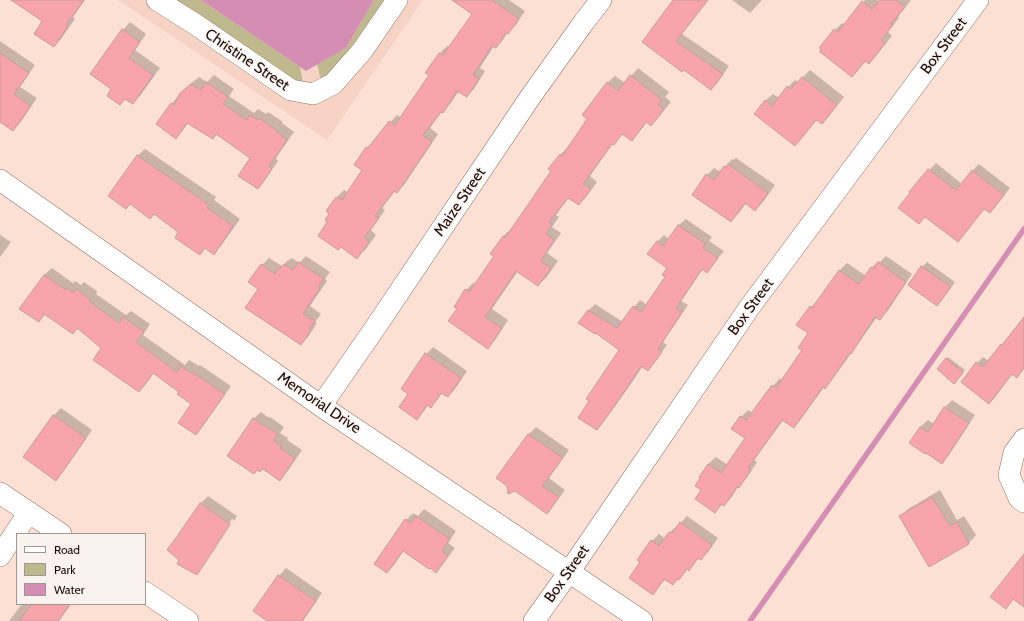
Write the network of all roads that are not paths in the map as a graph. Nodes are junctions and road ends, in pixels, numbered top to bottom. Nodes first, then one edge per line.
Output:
1 (157, 0) edge
2 (397, 0) edge
3 (601, 0) edge
4 (978, 0) edge
5 (0, 180) edge
6 (321, 406) junction
7 (1024, 439) edge
8 (0, 493) edge
9 (1024, 502) edge
10 (28, 512) junction
11 (60, 533) edge
12 (0, 556) edge
13 (569, 572) junction
14 (146, 593) edge
15 (188, 621) edge
16 (534, 621) edge
17 (642, 621) edge

1 - 2 street, Christine Street
3 - 6 street, Maize Street
4 - 13 street, Box Street
5 - 6 street, Memorial Drive
6 - 13 street, Memorial Drive
7 - 9 street
8 - 10 street
10 - 11 street
10 - 12 street
13 - 16 street, Box Street
13 - 17 street, Memorial Drive
14 - 15 street

